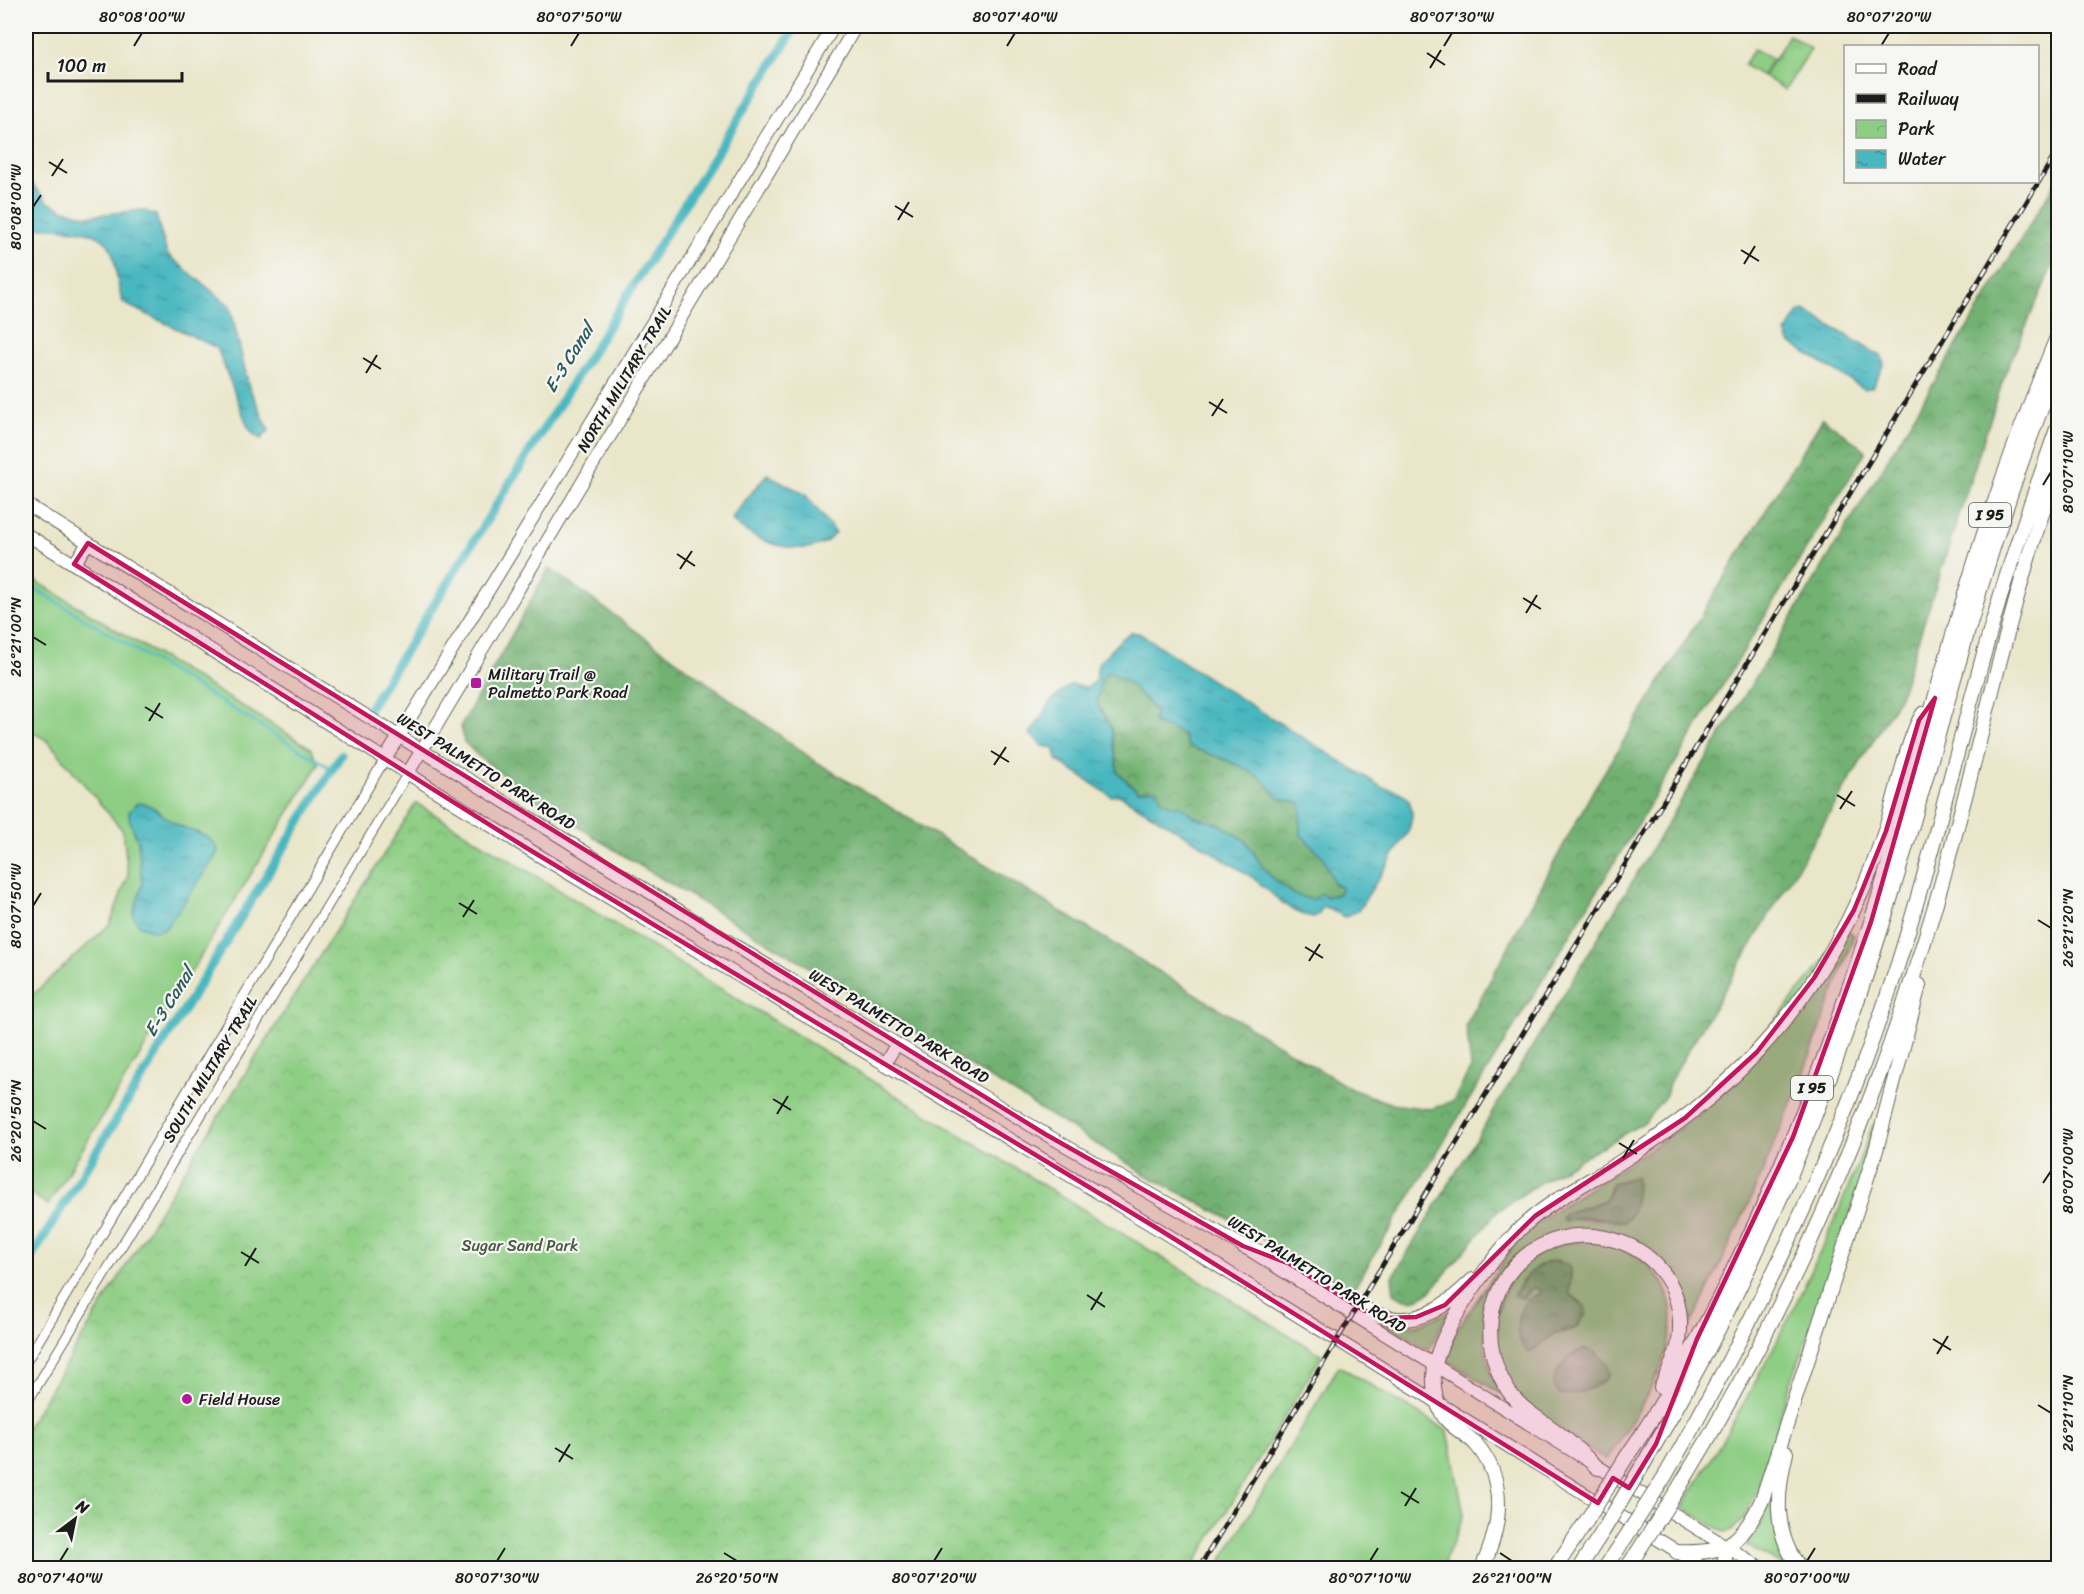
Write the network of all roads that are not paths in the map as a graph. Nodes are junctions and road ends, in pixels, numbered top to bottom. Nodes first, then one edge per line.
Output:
1 (834, 26) edge
2 (856, 26) edge
3 (799, 83) junction
4 (802, 113) junction
5 (2058, 335) edge
6 (2058, 366) edge
7 (2058, 426) edge
8 (2058, 467) edge
9 (26, 504) edge
10 (26, 534) edge
11 (88, 543) junction
12 (74, 564) junction
13 (1935, 698) junction
14 (399, 736) junction
15 (422, 750) junction
16 (385, 759) junction
17 (408, 773) junction
18 (1933, 915) junction
19 (897, 1044) junction
20 (884, 1064) junction
21 (1243, 1246) junction
22 (1498, 1255) junction
23 (1697, 1339) junction
24 (1810, 1348) junction
25 (26, 1362) edge
26 (1434, 1366) junction
27 (1438, 1402) junction
28 (26, 1404) edge
29 (1656, 1444) junction
30 (1629, 1453) junction
31 (1598, 1468) junction
32 (1672, 1480) junction
33 (1726, 1548) junction
34 (1677, 1552) junction
35 (1482, 1569) edge
36 (1555, 1569) edge
37 (1579, 1569) edge
38 (1605, 1569) edge
39 (1627, 1569) edge
40 (1704, 1569) edge
41 (1724, 1569) edge
42 (1761, 1569) edge
43 (1800, 1569) edge

1 - 3 main road, NORTH MILITARY TRAIL
2 - 4 main road, NORTH MILITARY TRAIL
3 - 4 main road
3 - 14 main road, NORTH MILITARY TRAIL
4 - 15 main road, NORTH MILITARY TRAIL
5 - 13 highway, I 95
6 - 29 highway
7 - 32 highway
8 - 18 highway
9 - 11 main road, WEST PALMETTO PARK ROAD
10 - 12 main road
11 - 12 main road
11 - 14 main road, WEST PALMETTO PARK ROAD
12 - 16 main road
13 - 22 highway
13 - 23 highway, I 95
14 - 15 main road, WEST PALMETTO PARK ROAD
14 - 16 main road, SOUTH MILITARY TRAIL
15 - 17 main road, SOUTH MILITARY TRAIL
15 - 19 main road, WEST PALMETTO PARK ROAD
16 - 17 main road
16 - 25 street, SOUTH MILITARY TRAIL
17 - 20 main road
17 - 28 street, SOUTH MILITARY TRAIL
18 - 24 highway
18 - 32 highway
19 - 20 main road
19 - 21 main road, WEST PALMETTO PARK ROAD
20 - 27 main road
21 - 22 highway
21 - 26 main road, WEST PALMETTO PARK ROAD
22 - 26 highway
23 - 29 highway
23 - 30 highway, I 95
24 - 33 highway
24 - 43 highway
26 - 27 highway
26 - 31 main road, WEST PALMETTO PARK ROAD
27 - 34 main road
27 - 35 highway
29 - 37 highway, bridge
30 - 31 highway
30 - 36 highway, I 95, bridge
31 - 33 main road, WEST PALMETTO PARK ROAD
32 - 38 highway, bridge
32 - 39 highway, bridge
33 - 34 highway
33 - 41 highway
33 - 42 main road, WEST PALMETTO PARK ROAD
34 - 40 main road

